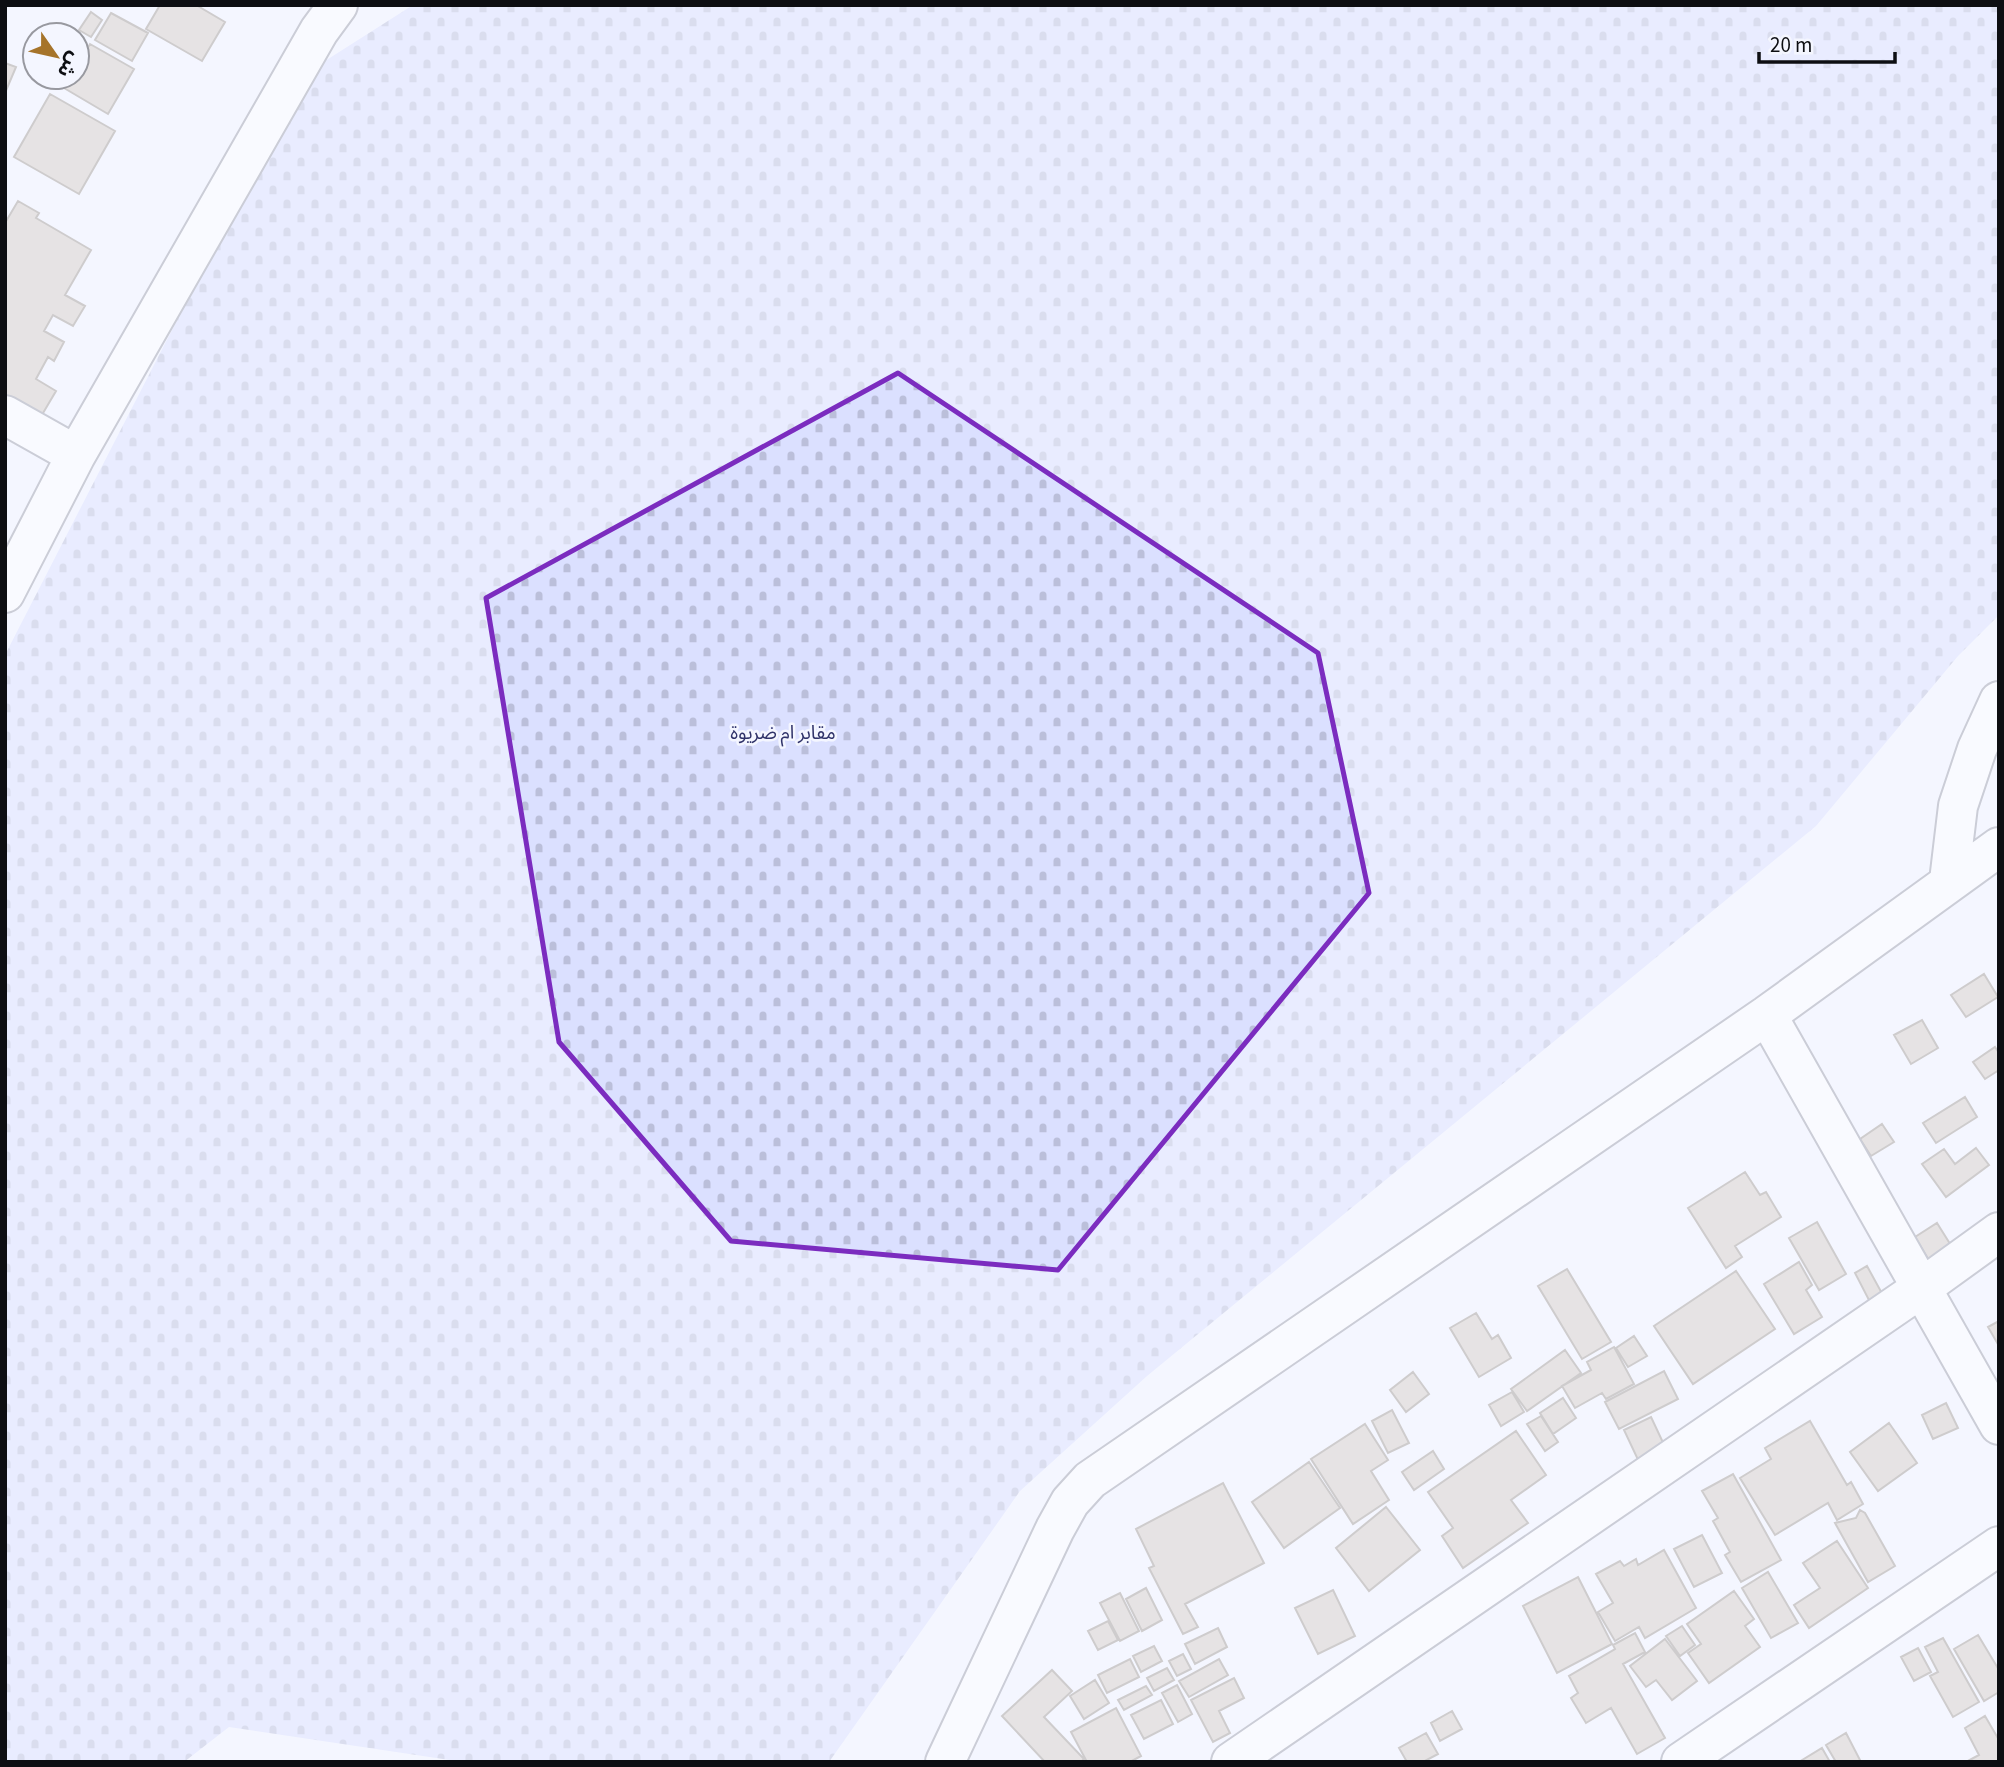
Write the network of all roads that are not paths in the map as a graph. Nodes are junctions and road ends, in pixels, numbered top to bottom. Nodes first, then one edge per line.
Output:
1 (338, 5) edge
2 (5, 415) edge
3 (76, 455) junction
4 (5, 593) edge
5 (1999, 701) edge
6 (1999, 847) edge
7 (1949, 881) junction
8 (1767, 1015) junction
9 (1999, 1232) edge
10 (1920, 1289) junction
11 (1999, 1425) edge
12 (1999, 1546) edge
13 (945, 1762) edge
14 (1231, 1762) edge
15 (1681, 1762) edge

1 - 3 street
2 - 3 street
3 - 4 street
5 - 7 street
6 - 7 street
7 - 8 street
8 - 10 street
8 - 13 street
9 - 10 street
10 - 11 street
10 - 14 street
12 - 15 street

